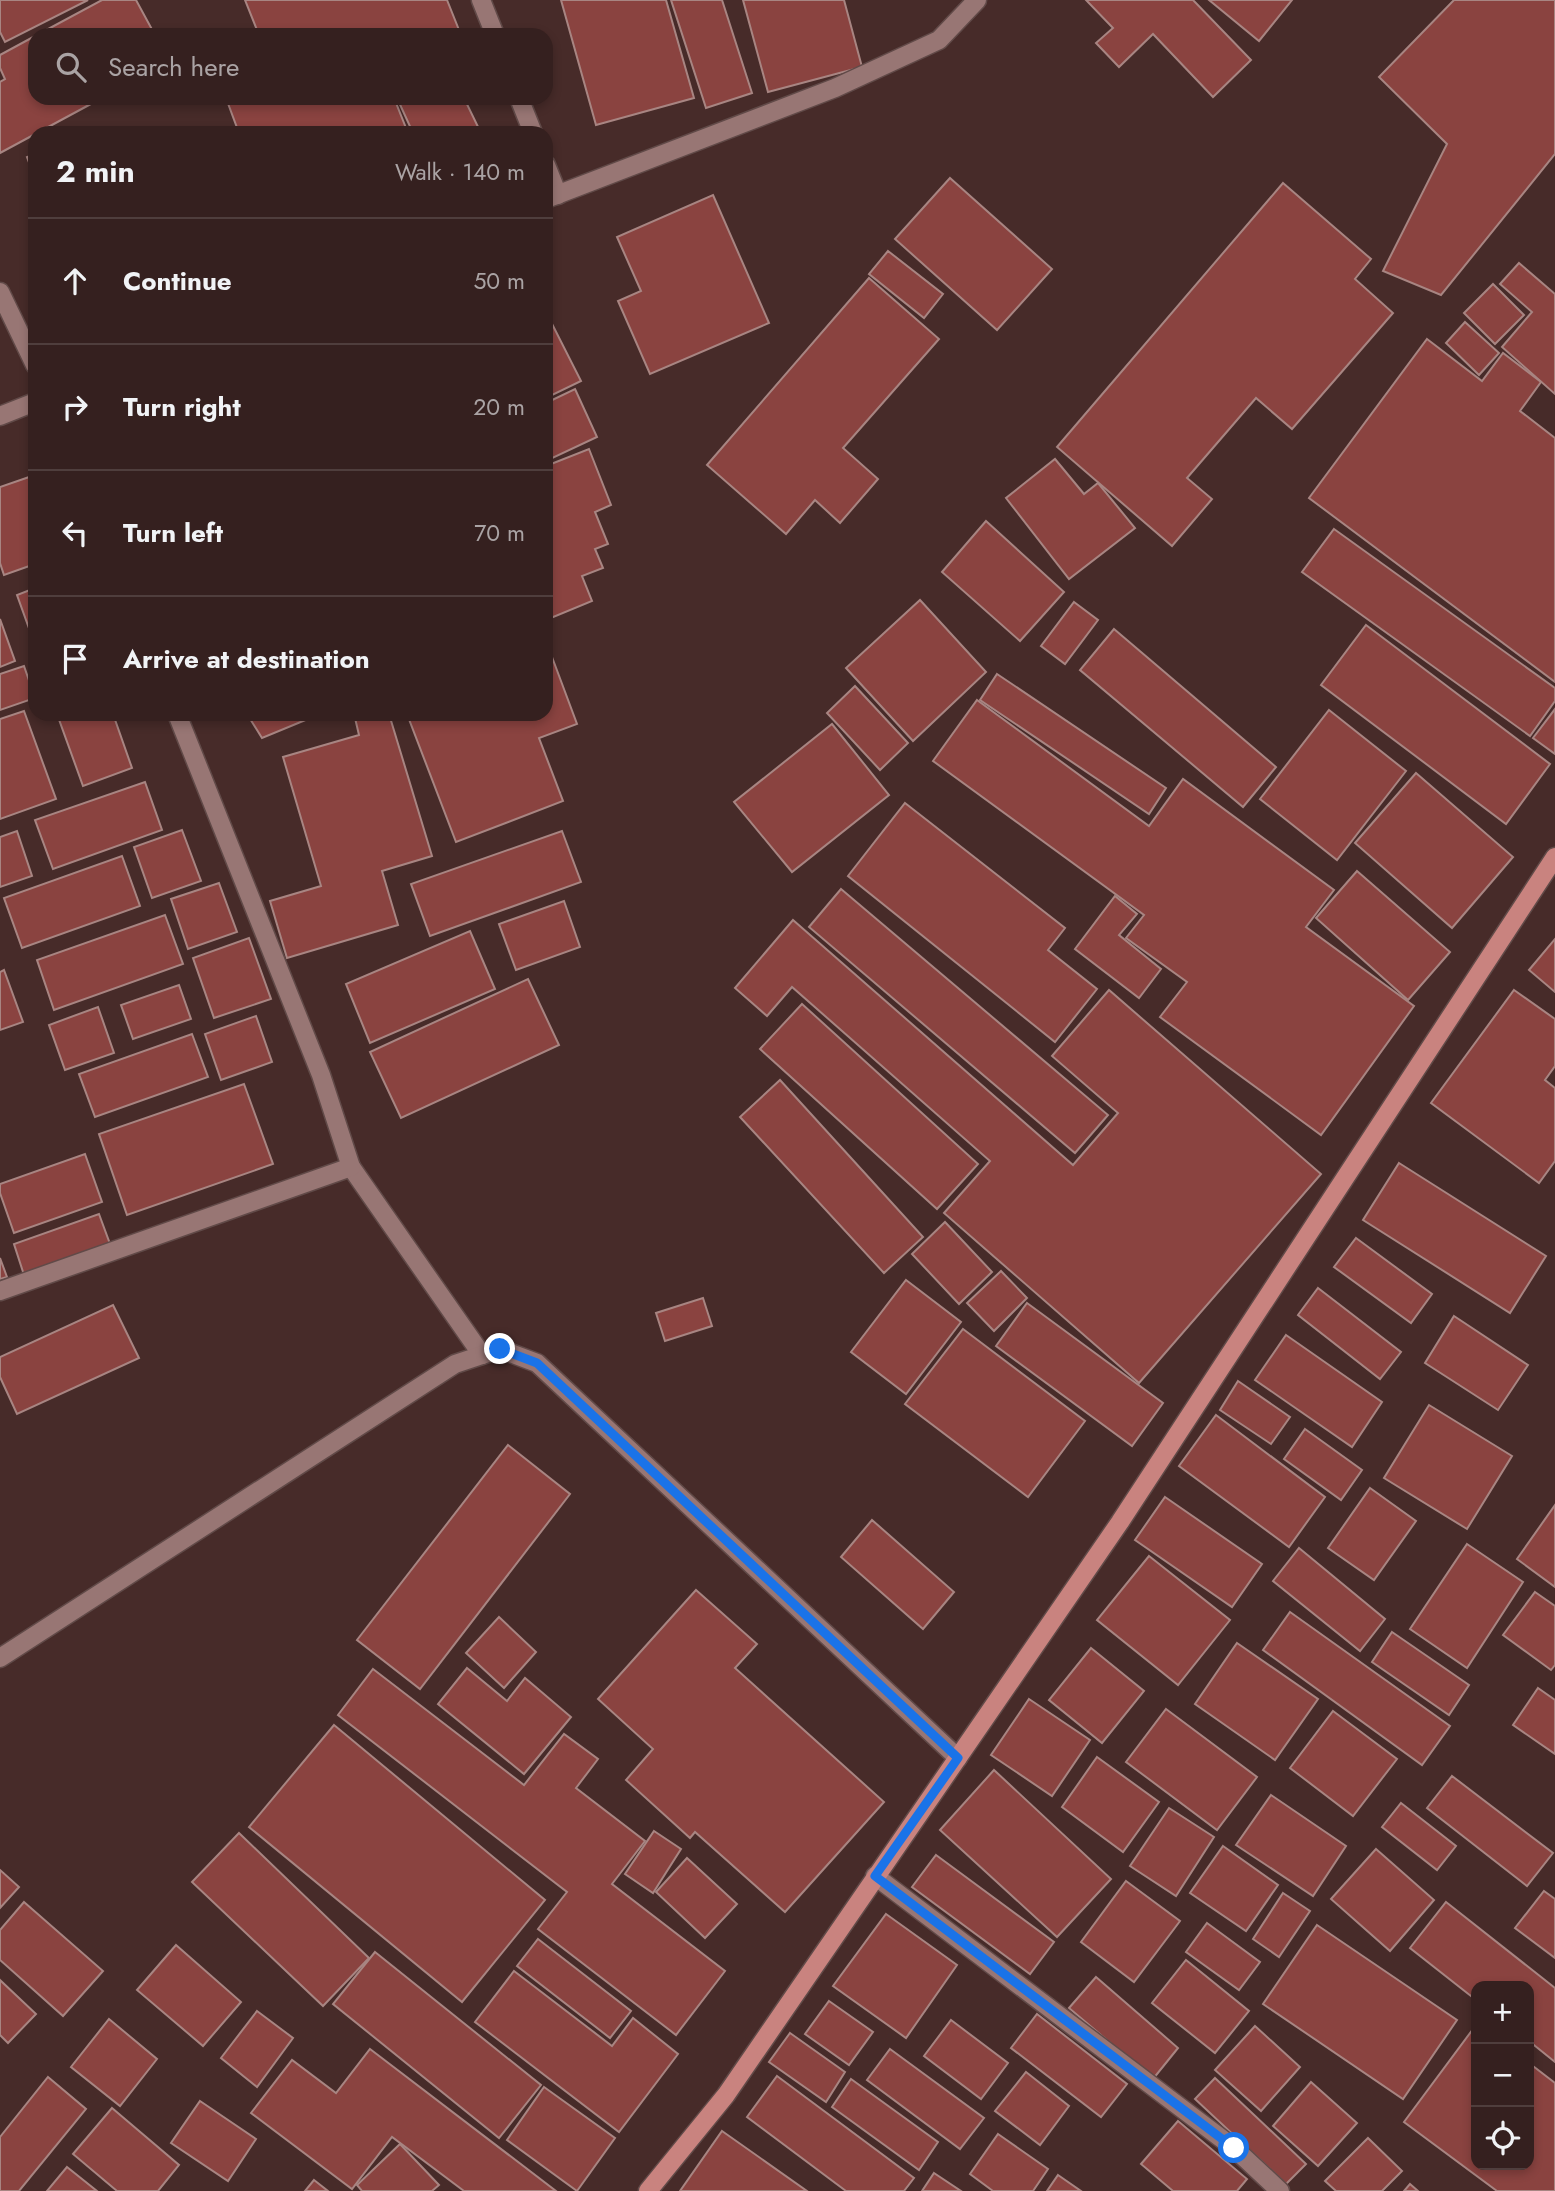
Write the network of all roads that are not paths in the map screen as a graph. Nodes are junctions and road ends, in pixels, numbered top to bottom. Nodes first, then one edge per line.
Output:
1 (481, 0) edge
2 (977, 0) edge
3 (492, 28) edge
4 (522, 105) edge
5 (530, 126) edge
6 (553, 197) edge
7 (0, 292) edge
8 (28, 350) edge
9 (28, 405) edge
10 (0, 416) edge
11 (180, 721) edge
12 (1555, 857) edge
13 (351, 1167) junction
14 (0, 1291) edge
15 (482, 1355) junction
16 (0, 1658) edge
17 (958, 1758) junction
18 (875, 1876) junction
19 (648, 2191) edge
20 (1280, 2191) edge

1 - 3 street
2 - 6 street
4 - 5 street
7 - 8 street
9 - 10 street
11 - 13 street
12 - 17 main road
13 - 14 street
13 - 15 street
15 - 16 street
15 - 17 street
17 - 18 main road
18 - 19 main road
18 - 20 street

